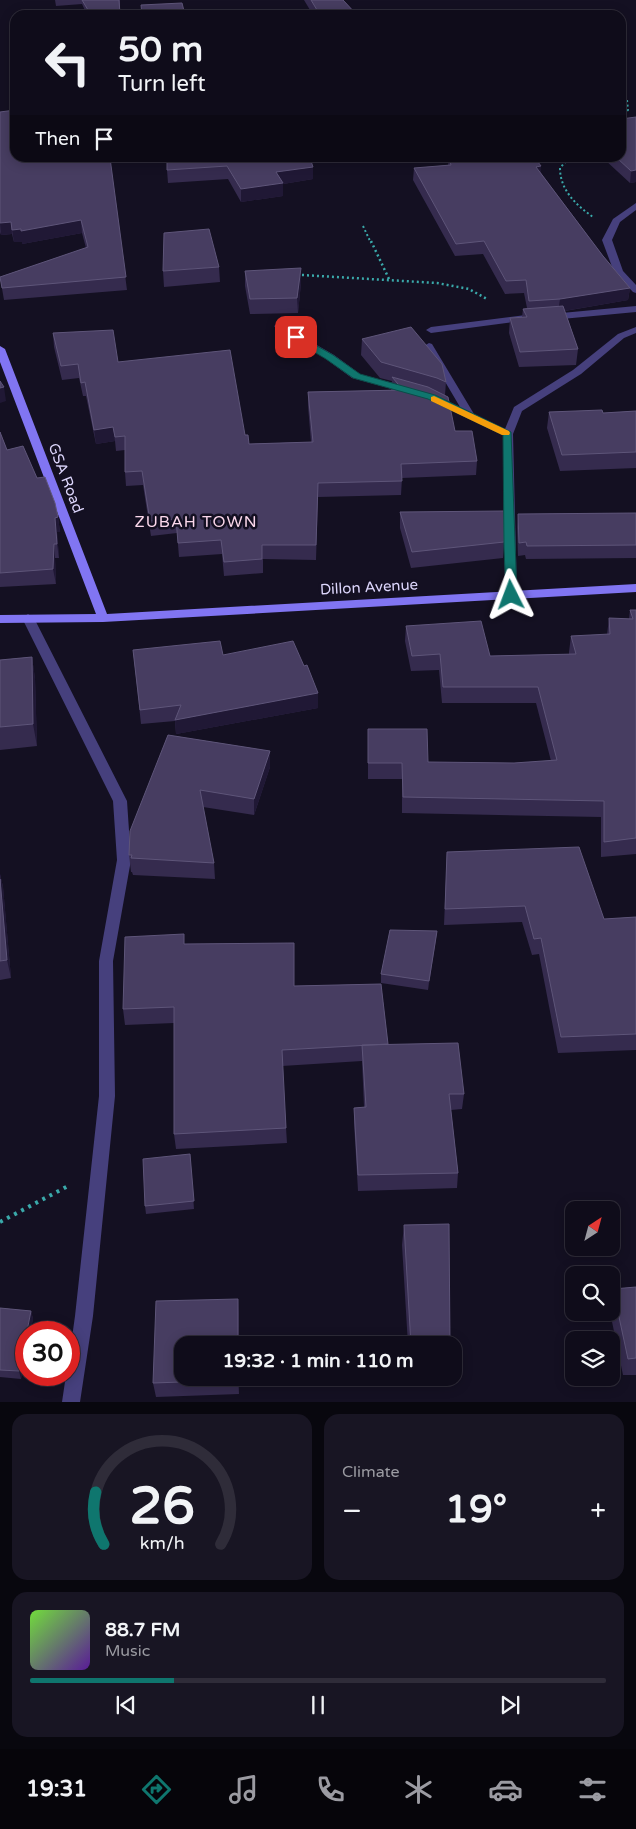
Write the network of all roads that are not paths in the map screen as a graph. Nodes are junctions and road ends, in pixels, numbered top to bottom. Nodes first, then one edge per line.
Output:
1 (636, 206) edge
2 (636, 290) edge
3 (636, 310) edge
4 (279, 326) dead end
5 (431, 330) dead end
6 (636, 330) edge
7 (429, 346) edge
8 (0, 349) edge
9 (472, 418) junction
10 (508, 434) junction
11 (636, 588) edge
12 (511, 595) junction
13 (28, 618) junction
14 (103, 618) junction
15 (0, 619) edge
16 (71, 1402) edge

1 - 2 street
3 - 5 street
4 - 9 street
6 - 10 street
7 - 9 street
8 - 14 street, GSA Road
9 - 10 street
10 - 12 street
11 - 12 street, Dillon Avenue
12 - 14 street, Dillon Avenue
13 - 14 street, Dillon Avenue
13 - 15 street, Dillon Avenue
13 - 16 street

